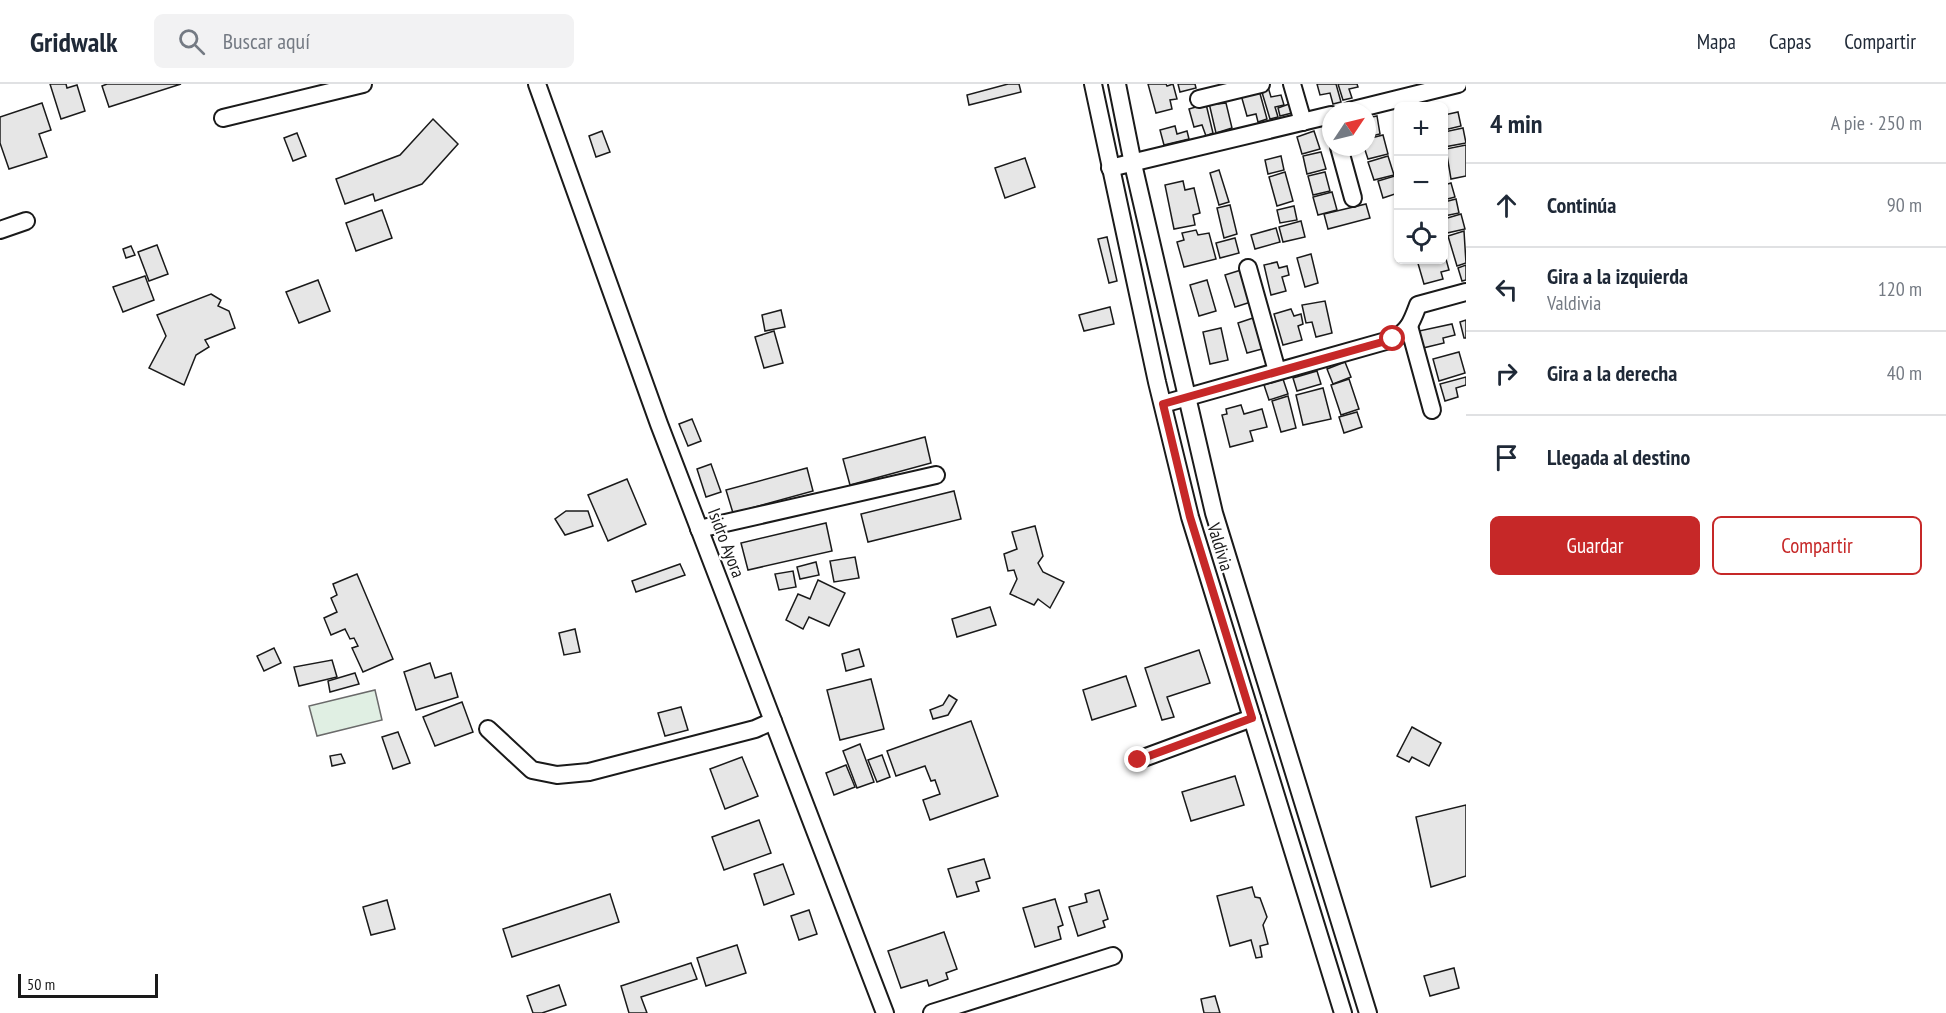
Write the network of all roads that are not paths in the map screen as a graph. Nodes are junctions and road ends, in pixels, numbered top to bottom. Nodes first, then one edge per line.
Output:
1 (363, 84) edge
2 (537, 84) edge
3 (1093, 84) edge
4 (1117, 84) edge
5 (1261, 84) edge
6 (1292, 84) edge
7 (1458, 84) edge
8 (1199, 99) dead end
9 (1376, 104) edge
10 (1322, 117) edge
11 (223, 118) dead end
12 (1302, 122) junction
13 (1341, 156) edge
14 (1133, 164) junction
15 (1110, 168) junction
16 (1353, 198) dead end
17 (26, 221) dead end
18 (0, 230) edge
19 (1248, 268) dead end
20 (1466, 292) edge
21 (1410, 326) junction
22 (1276, 372) junction
23 (1186, 398) junction
24 (1163, 404) junction
25 (1432, 410) dead end
26 (936, 475) dead end
27 (699, 529) junction
28 (1252, 718) junction
29 (773, 721) junction
30 (488, 729) dead end
31 (1138, 760) dead end
32 (1307, 816) junction
33 (1285, 824) junction
34 (1113, 956) dead end
35 (885, 1013) edge
36 (932, 1013) edge
37 (1344, 1013) edge
38 (1368, 1013) edge

1 - 11 street
2 - 27 street, Isidro Ayora
3 - 15 street, Valdivia
4 - 14 street, Valdivia
5 - 8 street
6 - 12 street
7 - 9 street
10 - 12 street
12 - 14 street
13 - 16 street
14 - 15 street
14 - 23 street, Valdivia
15 - 24 street, Valdivia
17 - 18 street
19 - 22 street
20 - 21 street
21 - 22 street
21 - 25 street
22 - 23 street
23 - 24 street
23 - 32 street, Valdivia
24 - 28 street, Valdivia
26 - 27 street
27 - 29 street, Isidro Ayora
28 - 31 street
28 - 33 street, Valdivia
29 - 30 street
29 - 35 street, Isidro Ayora
32 - 33 street
32 - 38 street, Valdivia
33 - 37 street, Valdivia
34 - 36 street

